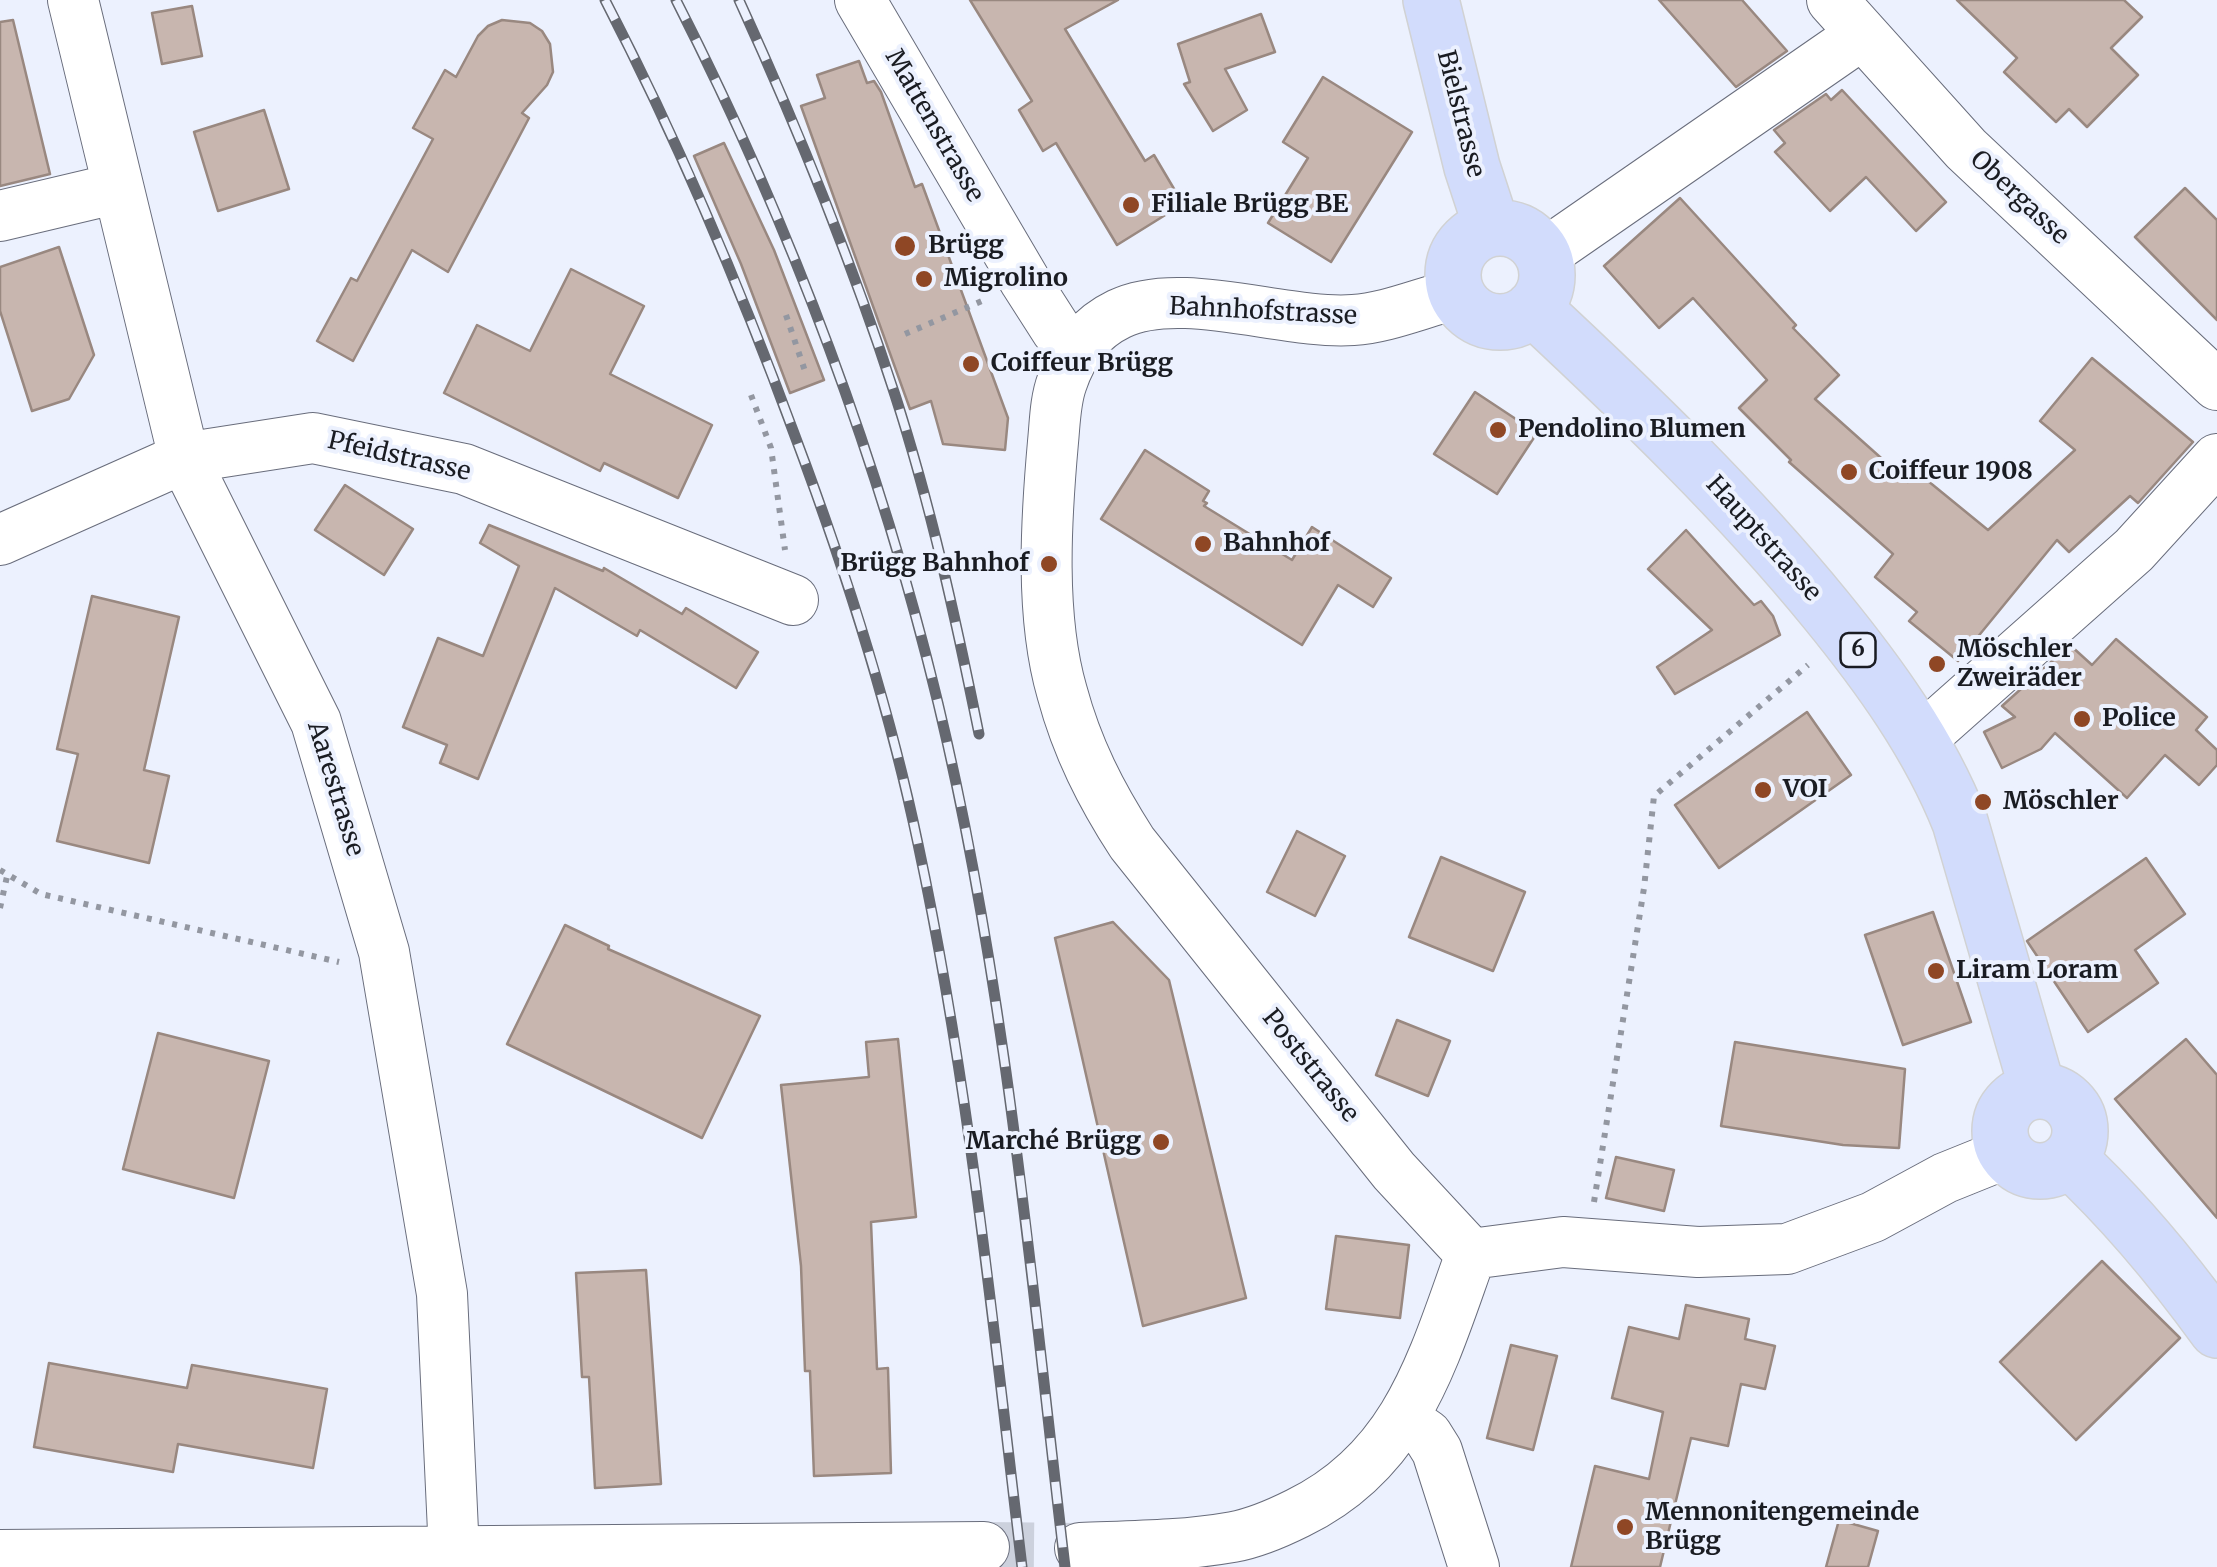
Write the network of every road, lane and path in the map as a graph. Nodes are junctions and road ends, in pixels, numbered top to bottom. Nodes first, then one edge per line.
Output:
1 (73, 0) edge
2 (860, 0) edge
3 (1432, 0) edge
4 (1847, 18) edge
5 (118, 188) junction
6 (0, 216) edge
7 (1492, 228) junction
8 (1543, 255) junction
9 (1456, 294) junction
10 (991, 297) dead end
11 (1533, 308) junction
12 (786, 315) dead end
13 (906, 334) dead end
14 (1079, 346) junction
15 (806, 374) dead end
16 (2217, 384) edge
17 (750, 395) dead end
18 (184, 458) junction
19 (2217, 459) edge
20 (0, 540) edge
21 (793, 600) joint
22 (1814, 661) dead end
23 (1920, 740) junction
24 (4, 871) edge
25 (0, 908) edge
26 (388, 973) junction
27 (2038, 1091) junction
28 (2006, 1154) junction
29 (2069, 1159) junction
30 (1593, 1210) dead end
31 (1472, 1254) junction
32 (2217, 1330) edge
33 (1404, 1419) junction
34 (984, 1547) tunnel mouth
35 (1080, 1548) tunnel mouth
36 (0, 1555) edge
37 (453, 1560) edge
38 (1474, 1567) edge

1 - 5 street, Aarestrasse
2 - 14 street, Mattenstrasse
3 - 7 main road, Bielstrasse
4 - 8 street
4 - 16 street, Obergasse
5 - 6 street
5 - 18 street, Aarestrasse
7 - 8 main road
7 - 9 main road
8 - 11 main road
9 - 11 main road
9 - 14 street, Bahnhofstrasse
10 - 13 path
11 - 23 main road, Hauptstrasse / 6
12 - 15 path
14 - 31 street, Poststrasse
17 - 21 path
18 - 20 street, Pfeidstrasse
18 - 21 street, Pfeidstrasse
18 - 26 street, Aarestrasse
19 - 23 street
22 - 30 path
23 - 27 main road, Hauptstrasse / 6
24 - 25 path
24 - 26 path
26 - 37 street, Aarestrasse
27 - 28 main road
27 - 29 main road
28 - 29 main road
28 - 31 street
29 - 32 main road
31 - 33 street
33 - 35 street
33 - 38 street
34 - 37 street
36 - 37 street

